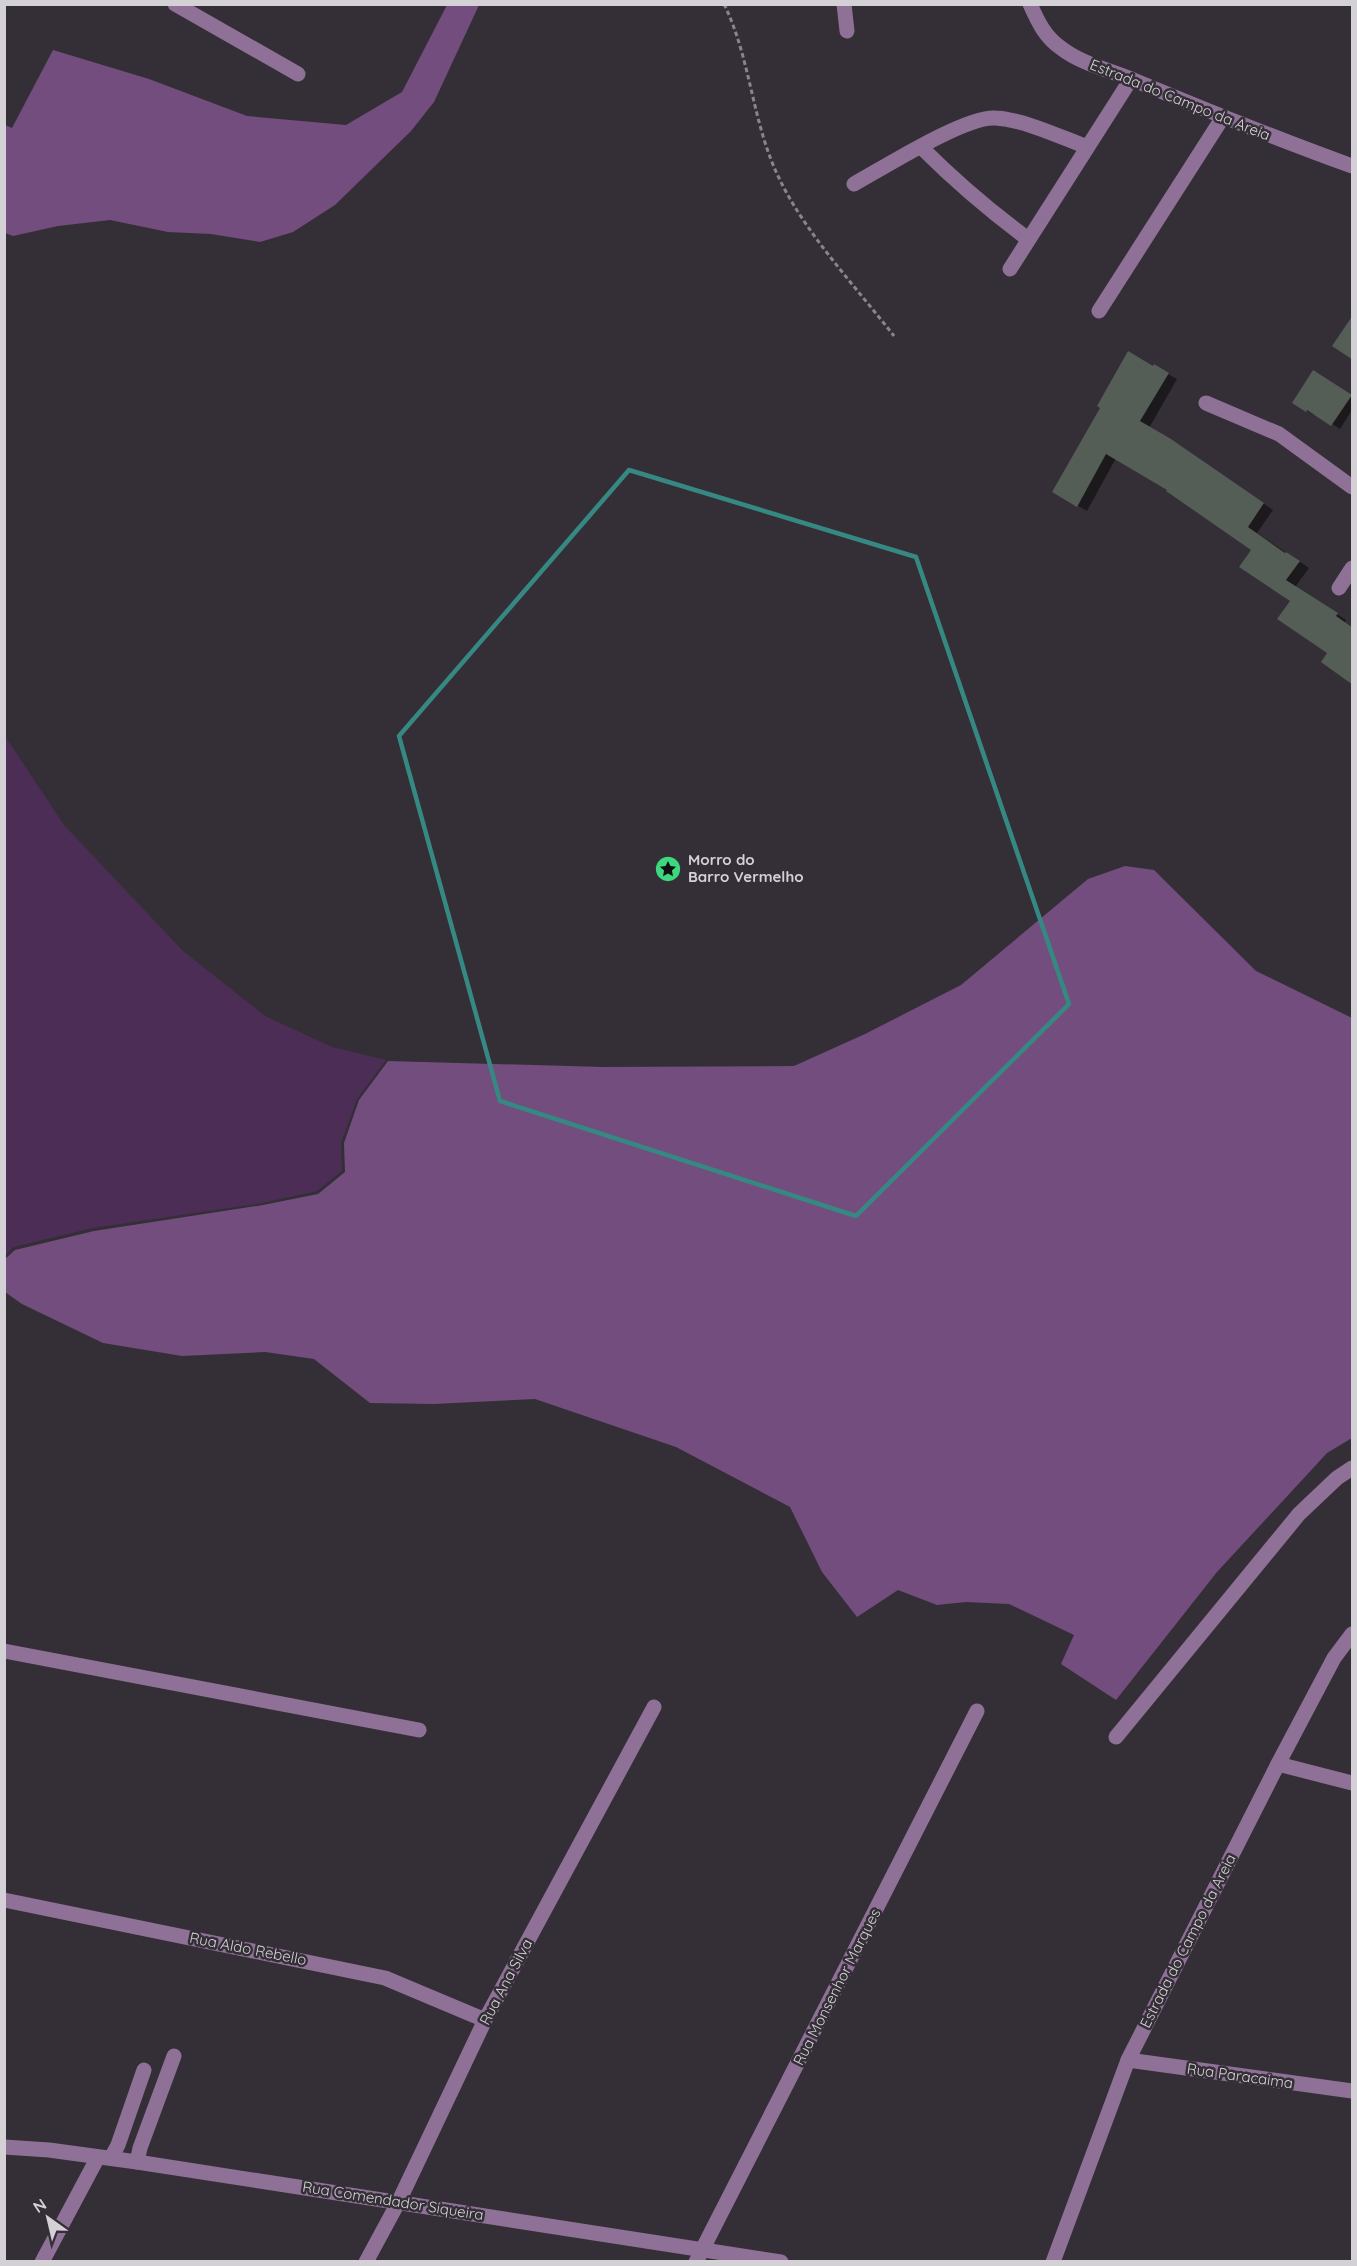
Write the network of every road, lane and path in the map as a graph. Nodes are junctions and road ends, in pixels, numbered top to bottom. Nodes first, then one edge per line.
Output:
1 (175, 4) edge
2 (724, 4) edge
3 (844, 4) edge
4 (1030, 4) edge
5 (200, 11) edge
6 (847, 31) dead end
7 (298, 74) dead end
8 (1131, 79) junction
9 (1223, 117) junction
10 (921, 147) junction
11 (1087, 147) junction
12 (1353, 166) edge
13 (854, 184) dead end
14 (1028, 239) junction
15 (1010, 269) dead end
16 (1099, 311) dead end
17 (894, 336) dead end
18 (1206, 403) dead end
19 (1353, 487) edge
20 (1353, 568) edge
21 (1339, 588) dead end
22 (1353, 1468) edge
23 (1353, 1634) edge
24 (4, 1652) edge
25 (654, 1707) dead end
26 (977, 1712) dead end
27 (419, 1730) dead end
28 (1116, 1737) dead end
29 (1278, 1764) junction
30 (1353, 1783) edge
31 (4, 1900) edge
32 (485, 2020) junction
33 (174, 2056) dead end
34 (1128, 2061) junction
35 (144, 2070) dead end
36 (1353, 2091) edge
37 (4, 2147) edge
38 (105, 2158) junction
39 (137, 2162) junction
40 (399, 2201) junction
41 (699, 2256) edge
42 (42, 2262) edge
43 (366, 2262) edge
44 (781, 2262) edge
45 (1053, 2262) edge

1 - 5 street
2 - 17 path
3 - 6 street
4 - 8 street, Estrada do Campo da Areia
5 - 7 street
8 - 9 street, Estrada do Campo da Areia
8 - 11 street
9 - 12 street, Estrada do Campo da Areia
9 - 16 street
10 - 11 street
10 - 13 street
10 - 14 street
11 - 14 street
14 - 15 street
18 - 19 street
20 - 21 street
22 - 28 street
23 - 29 street, Estrada do Campo da Areia
24 - 27 street
25 - 32 street, Rua Ana Silva
26 - 41 street, Rua Monsenhor Marques
29 - 30 street
29 - 34 street, Estrada do Campo da Areia
31 - 32 street, Rua Aldo Rebello
32 - 40 street, Rua Ana Silva
33 - 39 street
34 - 36 street, Rua Paracaima
34 - 45 street, Estrada do Campo da Areia
35 - 38 street
37 - 38 street, Rua Comendador Siqueira
38 - 39 street, Rua Comendador Siqueira
38 - 42 street
39 - 40 street, Rua Comendador Siqueira
40 - 41 street, Rua Comendador Siqueira
40 - 43 street, Rua Ana Silva
41 - 44 street, Rua Comendador Siqueira

